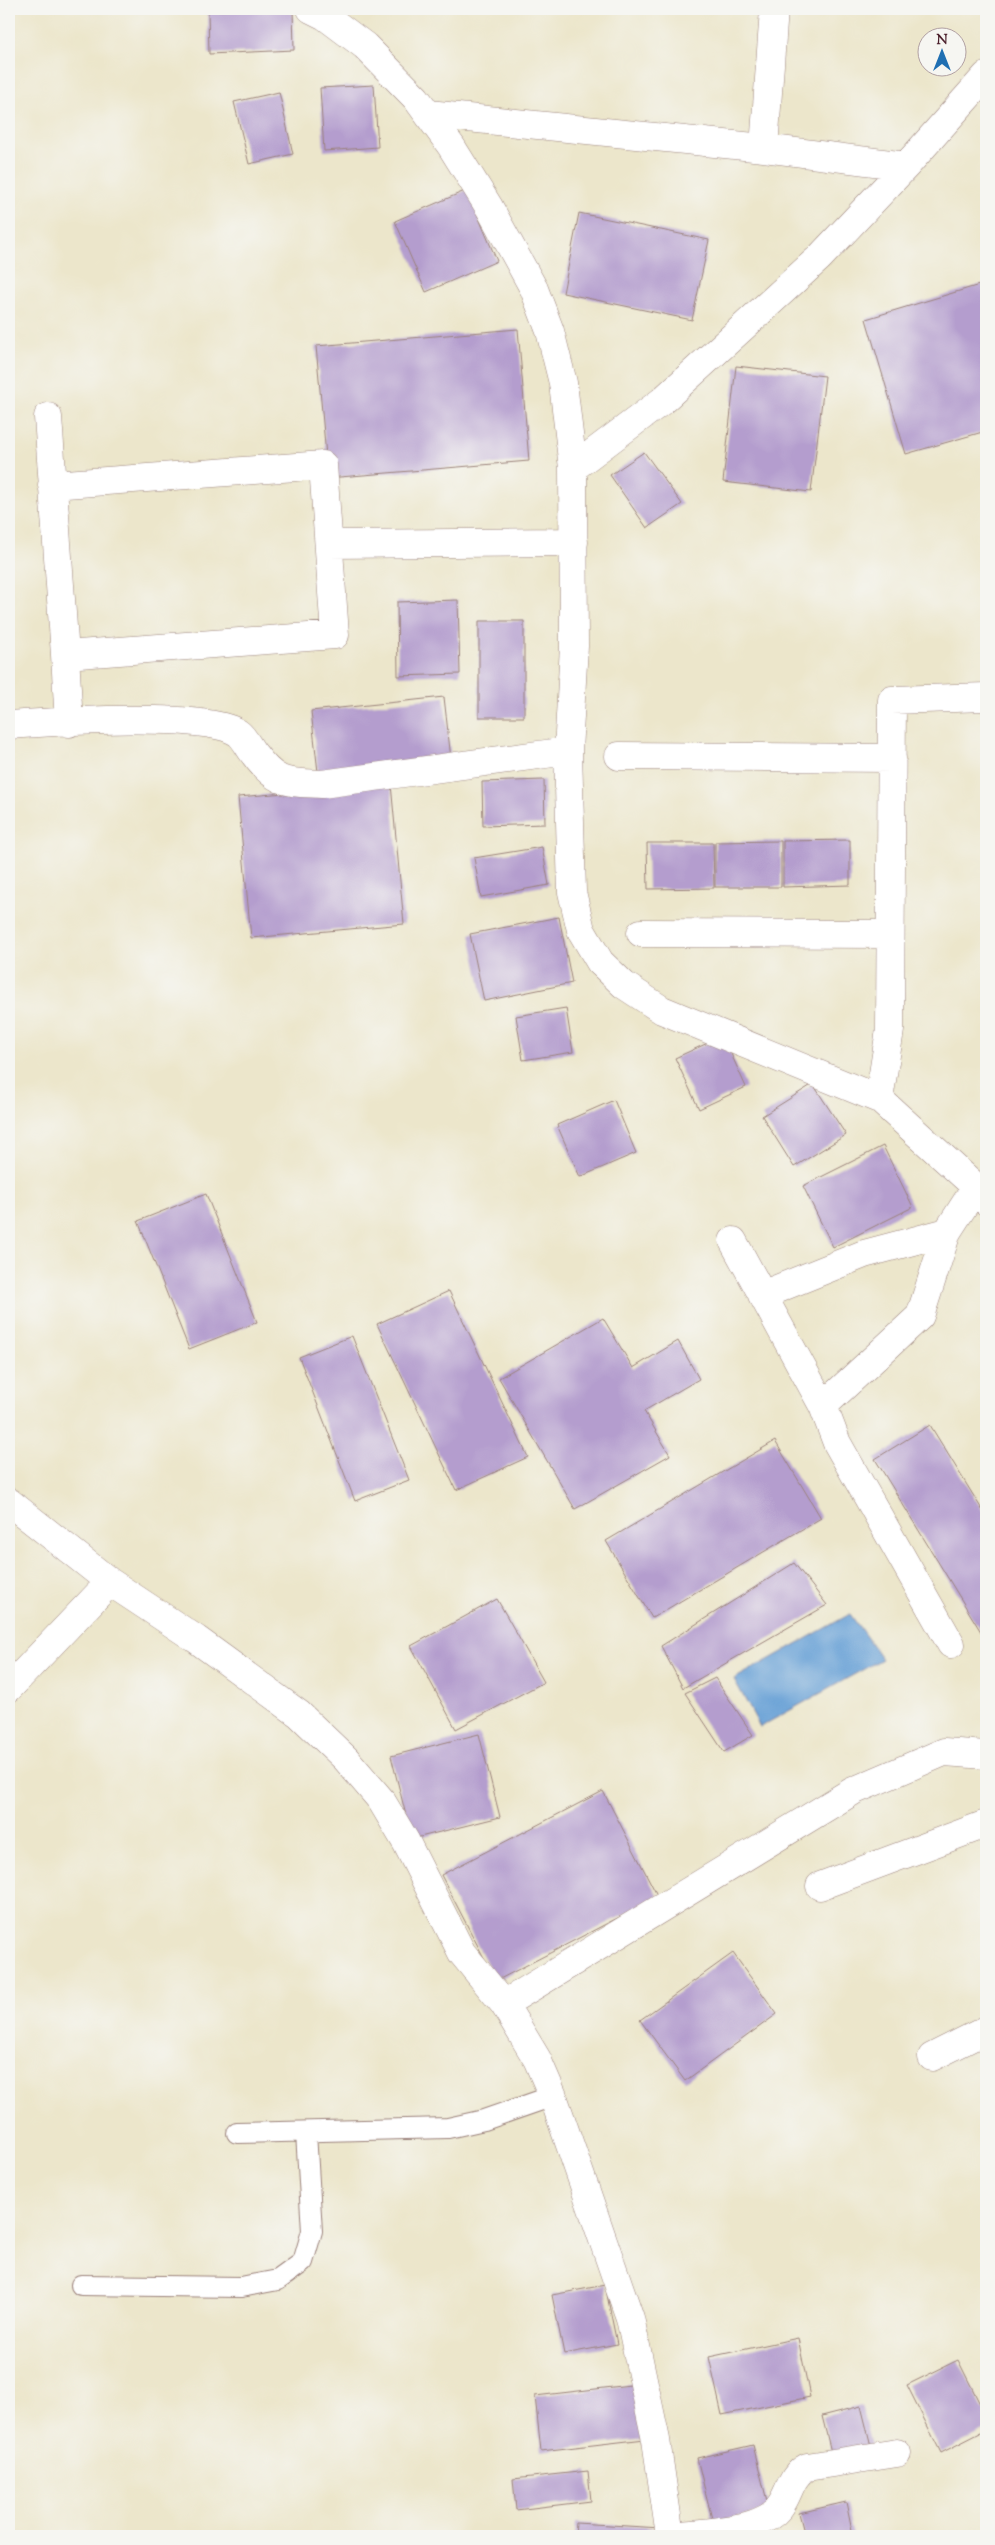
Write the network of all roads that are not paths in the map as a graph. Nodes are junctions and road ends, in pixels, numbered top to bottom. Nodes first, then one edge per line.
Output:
1 (310, 9) edge
2 (774, 9) edge
3 (986, 76) edge
4 (428, 114) junction
5 (764, 148) junction
6 (906, 166) junction
7 (48, 416) dead end
8 (573, 468) junction
9 (52, 485) junction
10 (574, 542) junction
11 (329, 544) junction
12 (65, 655) junction
13 (986, 697) edge
14 (69, 722) junction
15 (9, 725) edge
16 (568, 750) junction
17 (619, 756) dead end
18 (892, 758) junction
19 (641, 933) dead end
20 (890, 934) junction
21 (880, 1099) junction
22 (981, 1194) edge
23 (947, 1232) junction
24 (733, 1241) dead end
25 (762, 1295) junction
26 (824, 1406) junction
27 (9, 1502) edge
28 (110, 1582) junction
29 (951, 1644) dead end
30 (9, 1688) edge
31 (986, 1755) edge
32 (986, 1824) edge
33 (820, 1886) dead end
34 (504, 2004) junction
35 (986, 2030) edge
36 (932, 2057) dead end
37 (553, 2096) junction
38 (237, 2133) dead end
39 (306, 2133) junction
40 (81, 2286) dead end
41 (897, 2453) dead end
42 (672, 2536) edge

1 - 4 street
2 - 5 street
3 - 6 street
4 - 5 street
4 - 8 street
5 - 6 street
6 - 8 street
7 - 9 street
8 - 10 street
9 - 11 street
9 - 12 street
10 - 11 street
10 - 16 street
11 - 12 street
12 - 14 street
13 - 18 street
14 - 15 street
14 - 16 street
16 - 21 street
17 - 18 street
18 - 20 street
19 - 20 street
20 - 21 street
21 - 22 street
22 - 23 street
23 - 25 street
23 - 26 street
24 - 25 street
25 - 26 street
26 - 29 street
27 - 28 street
28 - 30 street
28 - 34 street
31 - 34 street
32 - 33 street
34 - 37 street
35 - 36 street
37 - 39 lane
37 - 42 street
38 - 39 lane
39 - 40 lane
41 - 42 street

